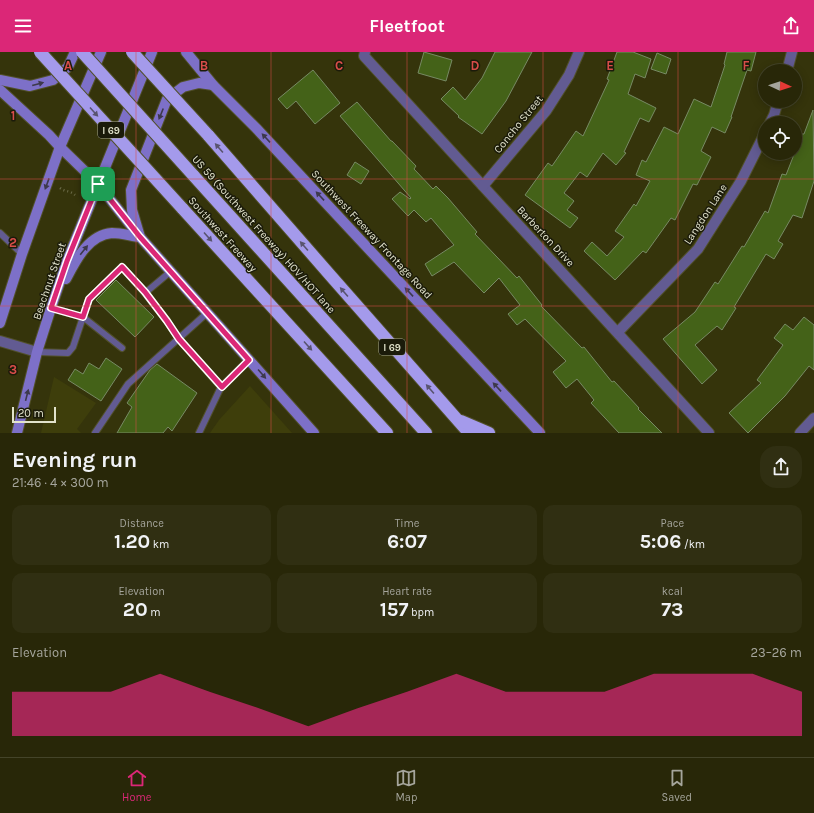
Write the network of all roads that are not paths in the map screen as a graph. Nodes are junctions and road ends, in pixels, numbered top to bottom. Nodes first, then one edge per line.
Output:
1 (40, 52) edge
2 (75, 52) edge
3 (82, 52) edge
4 (101, 52) edge
5 (132, 52) edge
6 (152, 52) edge
7 (186, 52) edge
8 (579, 52) edge
9 (792, 52) edge
10 (364, 54) edge
11 (789, 64) edge
12 (0, 80) edge
13 (213, 85) junction
14 (0, 90) edge
15 (60, 147) junction
16 (758, 147) edge
17 (98, 184) junction
18 (483, 186) junction
19 (0, 233) edge
20 (140, 237) junction
21 (22, 254) junction
22 (170, 272) junction
23 (145, 292) junction
24 (51, 308) junction
25 (206, 313) junction
26 (83, 317) junction
27 (0, 323) edge
28 (618, 332) junction
29 (179, 339) junction
30 (0, 341) edge
31 (122, 348) dead end
32 (38, 352) junction
33 (249, 360) junction
34 (222, 387) junction
35 (455, 418) junction
36 (814, 418) edge
37 (380, 428) edge
38 (17, 433) edge
39 (95, 433) edge
40 (199, 433) edge
41 (314, 433) edge
42 (387, 433) edge
43 (426, 433) edge
44 (469, 433) edge
45 (489, 433) edge
46 (540, 433) edge
47 (709, 433) edge
48 (800, 433) edge

1 -> 37 highway, Southwest Freeway / I 69, bridge
12 -> 2 main road
3 - 43 highway, US 59 (Southwest Freeway) HOV/HOT lane, bridge
4 - 15 main road
35 -> 5 highway, I 69, bridge
6 - 17 main road, Beechnut Street
7 - 13 main road, Southwest Freeway Frontage Road
8 - 18 street, Concho Street
9 - 11 street
10 - 18 street, Barberton Drive
13 -> 20 main road
46 -> 13 main road, Southwest Freeway Frontage Road
14 - 15 main road
15 - 17 main road
15 -> 21 main road
16 - 28 street, Langdon Lane
17 - 20 main road
17 - 24 main road, Beechnut Street
18 - 28 street, Barberton Drive
19 - 21 lane
20 - 22 main road
24 -> 20 main road
21 - 27 main road
22 - 23 lane
22 - 25 main road
23 - 26 lane
23 - 29 lane
24 - 26 lane
24 - 32 main road, Beechnut Street
25 - 29 lane
25 - 33 main road
26 - 31 lane
26 - 32 lane
28 - 47 street, Barberton Drive
29 - 34 lane
29 - 39 lane
30 - 32 street
38 -> 32 main road, Beechnut Street
33 - 34 lane
33 -> 41 main road
34 - 40 lane
35 - 44 highway, I 69
35 - 45 highway
36 - 48 street
37 - 42 highway, Southwest Freeway / I 69

